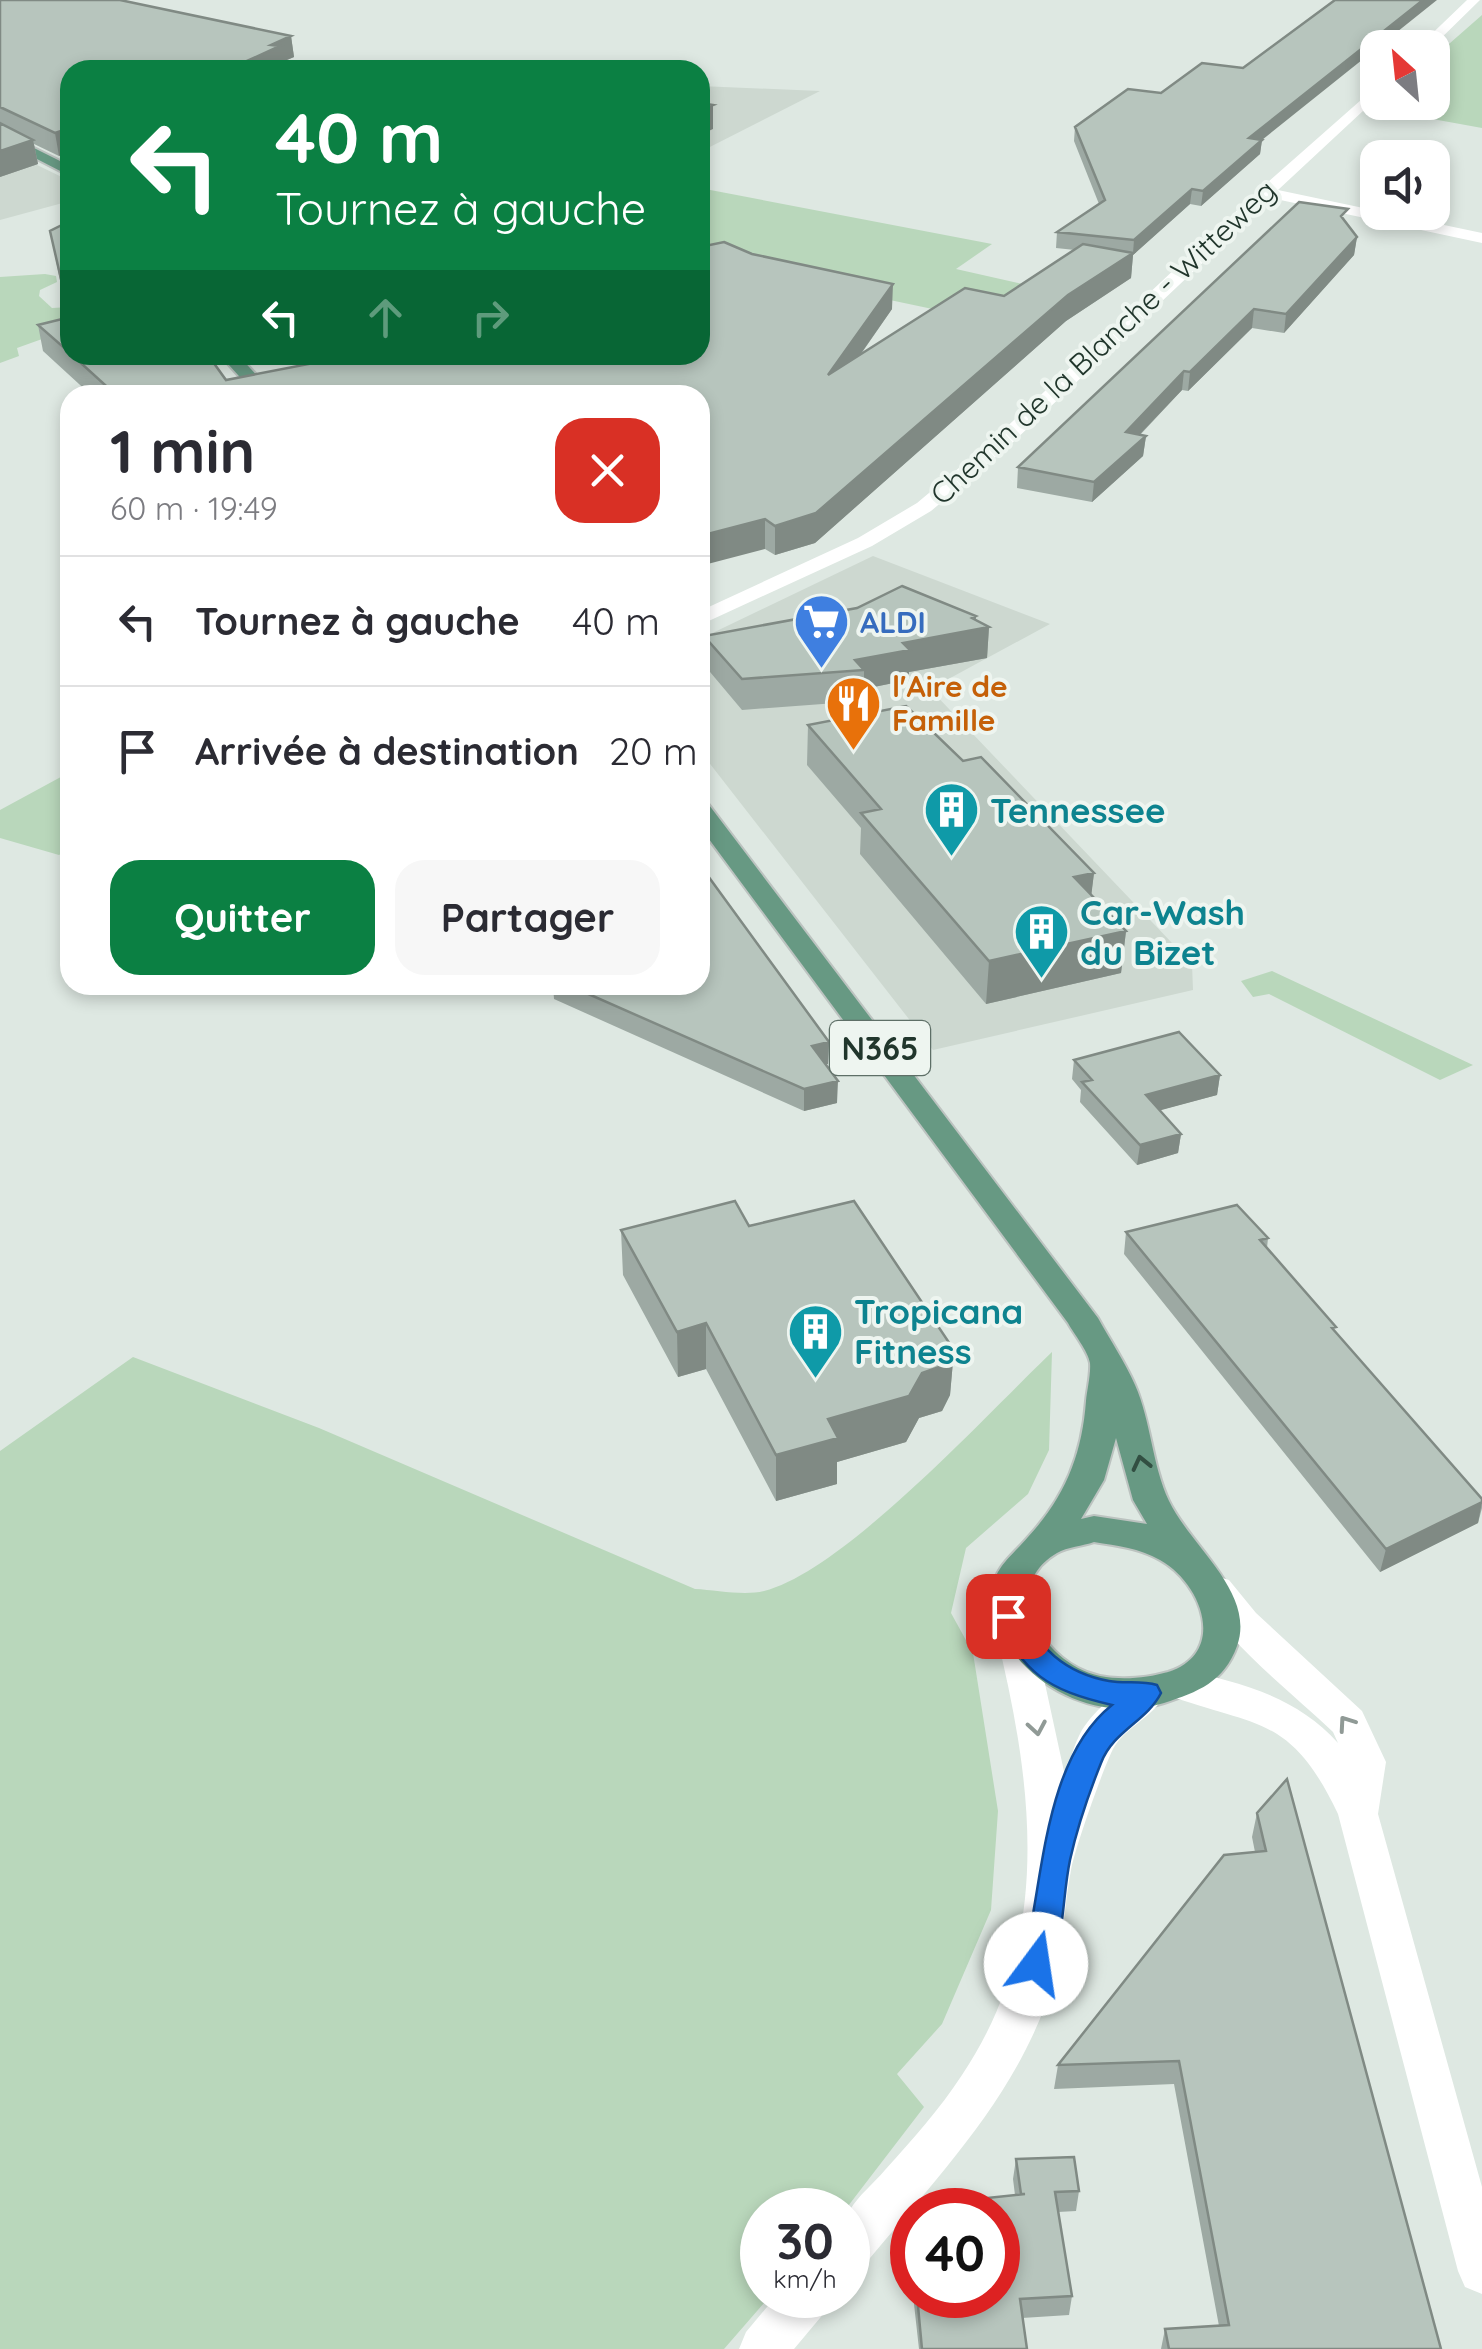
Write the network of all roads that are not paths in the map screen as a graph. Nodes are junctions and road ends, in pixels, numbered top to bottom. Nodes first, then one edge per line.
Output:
1 (1474, 0) edge
2 (1442, 30) edge
3 (1360, 105) edge
4 (0, 135) edge
5 (60, 167) edge
6 (1265, 192) junction
7 (1482, 238) edge
8 (238, 365) edge
9 (257, 385) edge
10 (710, 614) edge
11 (710, 823) edge
12 (1105, 1358) junction
13 (1042, 1544) junction
14 (1181, 1552) junction
15 (1216, 1590) junction
16 (1015, 1633) junction
17 (1163, 1688) junction
18 (1358, 1814) junction
19 (1054, 1862) junction
20 (870, 2221) edge
21 (1482, 2271) edge
22 (789, 2318) edge
23 (763, 2349) edge

1 - 2 street
3 - 6 street, Chemin de la Blanche - Witteweg
4 - 5 main road
6 - 7 street
6 - 10 street, Chemin de la Blanche - Witteweg
8 - 9 main road
11 - 12 main road, N365
12 - 13 main road
14 -> 12 main road, N365
13 - 14 main road, N365
13 - 16 main road
14 - 15 main road, N365
15 - 17 main road
18 -> 15 street, N365
16 - 17 main road, N365
16 -> 19 street
17 - 18 street, N365
17 - 19 street
18 - 21 street, N365
19 - 20 street
22 - 23 street

